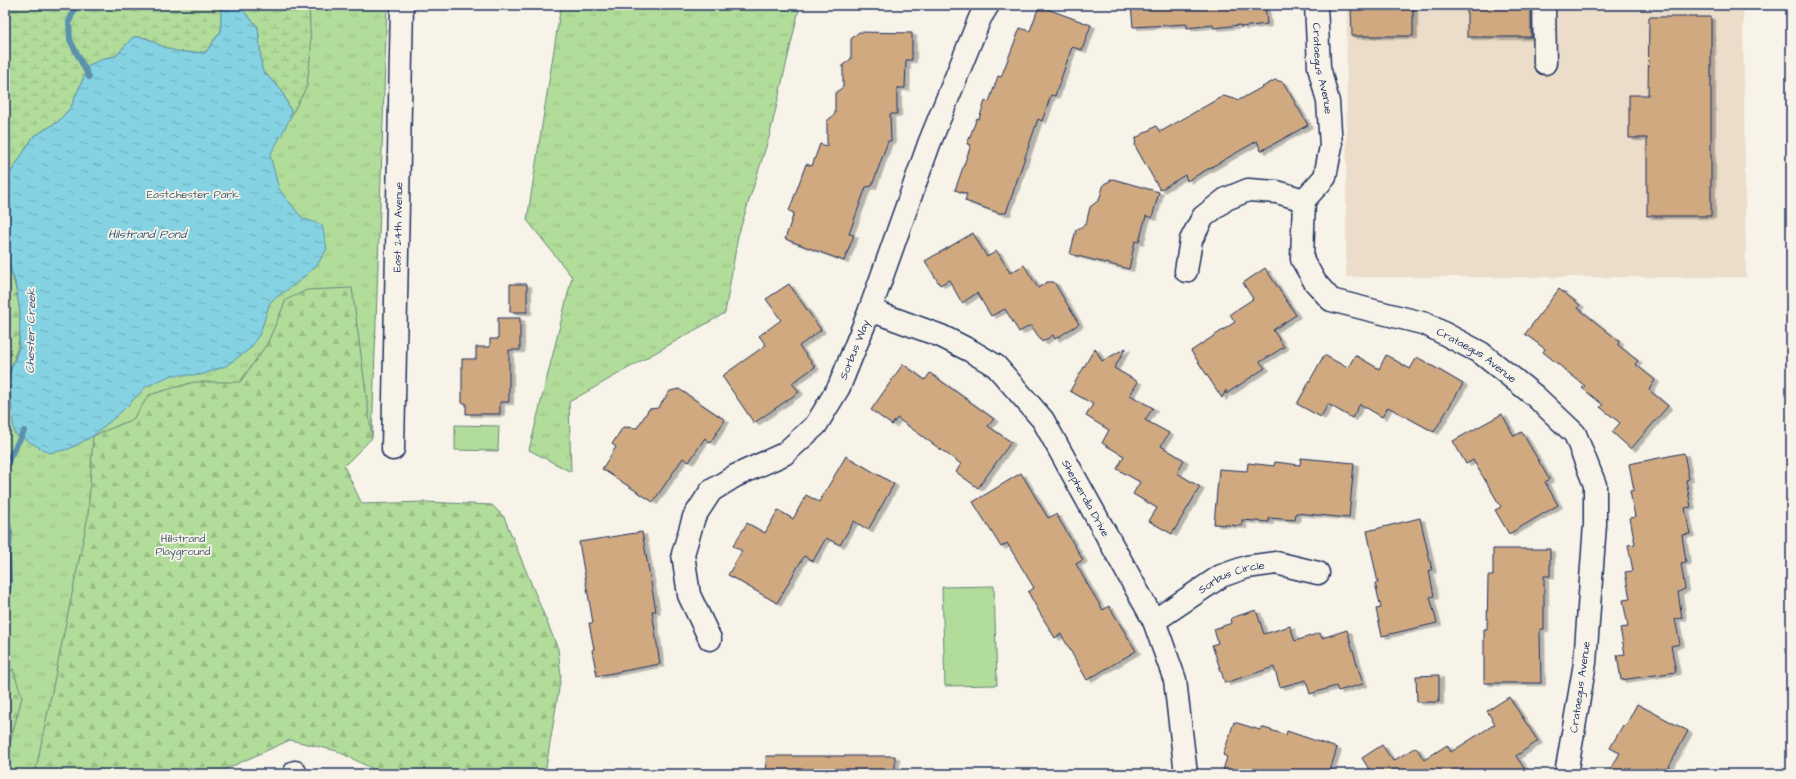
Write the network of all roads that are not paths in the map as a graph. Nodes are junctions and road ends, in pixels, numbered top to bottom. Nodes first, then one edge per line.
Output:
1 (402, 5) edge
2 (988, 5) edge
3 (1316, 5) edge
4 (1544, 5) edge
5 (1545, 63) dead end
6 (1304, 200) junction
7 (1186, 271) dead end
8 (870, 310) junction
9 (393, 449) dead end
10 (1318, 573) dead end
11 (1154, 621) junction
12 (710, 639) dead end
13 (1186, 774) edge
14 (1566, 774) edge

1 - 9 street, East 24th Avenue
2 - 8 street, Sorbus Way
3 - 6 street, Crataegus Avenue
4 - 5 street
6 - 7 street
6 - 14 street, Crataegus Avenue
8 - 11 street, Shepherdia Drive
8 - 12 street, Sorbus Way
10 - 11 street, Sorbus Circle
11 - 13 street, Shepherdia Drive

